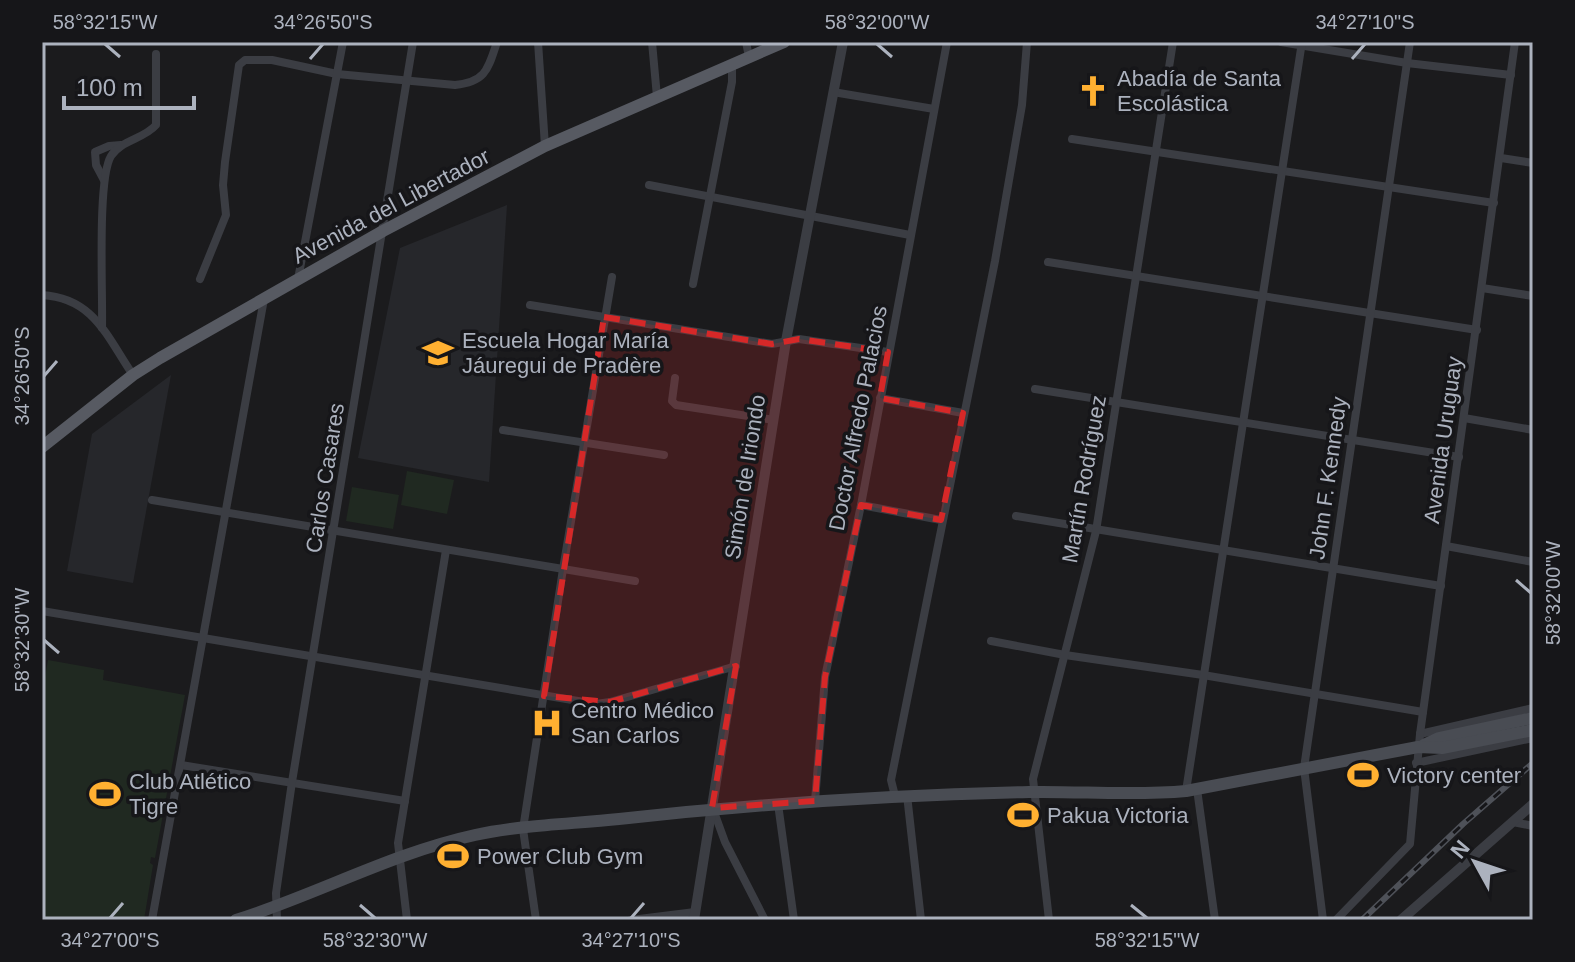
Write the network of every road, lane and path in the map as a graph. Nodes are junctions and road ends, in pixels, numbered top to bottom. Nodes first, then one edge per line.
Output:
1 (343, 42) edge
2 (413, 42) edge
3 (497, 42) edge
4 (538, 42) edge
5 (652, 42) edge
6 (746, 42) edge
7 (784, 42) edge
8 (843, 42) edge
9 (947, 42) edge
10 (1027, 42) edge
11 (1173, 42) edge
12 (1281, 42) edge
13 (1410, 42) edge
14 (1515, 42) edge
15 (1302, 44) edge
16 (156, 54) dead end
17 (749, 57) junction
18 (1407, 63) junction
19 (732, 65) junction
20 (337, 74) junction
21 (1511, 75) junction
22 (407, 82) junction
23 (833, 92) junction
24 (657, 97) junction
25 (934, 109) junction
26 (1072, 139) dead end
27 (122, 145) junction
28 (545, 146) junction
29 (1155, 151) junction
30 (1501, 158) junction
31 (1533, 163) edge
32 (1282, 170) junction
33 (104, 180) junction
34 (649, 185) dead end
35 (1389, 188) junction
36 (709, 196) junction
37 (1494, 203) junction
38 (810, 215) junction
39 (383, 231) junction
40 (910, 235) junction
41 (1048, 262) dead end
42 (612, 277) dead end
43 (1136, 277) junction
44 (200, 279) dead end
45 (298, 279) junction
46 (693, 284) dead end
47 (1482, 288) junction
48 (42, 295) edge
49 (1263, 296) junction
50 (1533, 296) edge
51 (264, 298) junction
52 (530, 305) dead end
53 (1370, 315) junction
54 (604, 317) junction
55 (102, 328) junction
56 (1477, 330) junction
57 (786, 341) junction
58 (888, 352) junction
59 (133, 375) junction
60 (675, 378) dead end
61 (1035, 389) dead end
62 (880, 398) junction
63 (1116, 404) junction
64 (963, 413) junction
65 (1464, 418) junction
66 (774, 420) junction
67 (1243, 423) junction
68 (503, 430) dead end
69 (1533, 430) edge
70 (1352, 439) junction
71 (584, 443) junction
72 (42, 447) edge
73 (664, 455) dead end
74 (1459, 457) junction
75 (152, 500) dead end
76 (861, 505) junction
77 (224, 513) junction
78 (1016, 516) dead end
79 (941, 520) junction
80 (1096, 531) junction
81 (335, 532) junction
82 (1446, 546) junction
83 (1223, 548) junction
84 (446, 550) junction
85 (1533, 562) edge
86 (1333, 567) junction
87 (563, 569) junction
88 (635, 581) dead end
89 (1441, 586) junction
90 (42, 611) edge
91 (201, 637) junction
92 (991, 641) dead end
93 (1065, 655) junction
94 (314, 657) junction
95 (736, 666) junction
96 (1203, 675) junction
97 (424, 676) junction
98 (1314, 693) junction
99 (544, 696) junction
100 (1533, 708) edge
101 (1423, 712) junction
102 (1533, 718) edge
103 (1533, 730) edge
104 (1533, 738) edge
105 (1419, 741) junction
106 (1416, 763) junction
107 (181, 765) junction
108 (1304, 768) junction
109 (292, 782) junction
110 (1191, 790) junction
111 (1033, 792) junction
112 (901, 796) junction
113 (405, 801) junction
114 (815, 801) junction
115 (778, 804) junction
116 (1533, 804) edge
117 (712, 808) junction
118 (1513, 822) junction
119 (1533, 826) edge
120 (523, 829) junction
121 (399, 859) junction
122 (275, 905) junction
123 (695, 916) edge
124 (152, 920) edge
125 (236, 920) edge
126 (277, 920) edge
127 (407, 920) edge
128 (536, 920) edge
129 (631, 920) edge
130 (765, 920) edge
131 (794, 920) edge
132 (921, 920) edge
133 (1049, 920) edge
134 (1215, 920) edge
135 (1323, 920) edge
136 (1336, 920) edge
137 (1401, 920) edge

1 - 20 street
2 - 22 street, Carlos Casares
3 - 22 street
4 - 28 street
5 - 24 street
6 - 17 street
7 - 17 main road, Avenida del Libertador
8 - 23 street, Simón de Iriondo
9 - 25 street, Doctor Alfredo Palacios
10 - 64 street
11 - 29 street, Martín Rodríguez
12 - 15 street
13 - 18 street, John F. Kennedy
14 - 21 street, Avenida Uruguay
15 - 18 street
15 - 32 street
16 - 27 street
17 - 19 main road, Avenida del Libertador
18 - 21 street
18 - 35 street, John F. Kennedy
19 - 24 main road, Avenida del Libertador
19 - 36 street
20 - 22 street
20 - 44 street
20 - 45 street
21 - 30 street, Avenida Uruguay
22 - 39 street, Carlos Casares
23 - 25 street
23 - 38 street, Simón de Iriondo
24 - 28 main road, Avenida del Libertador
25 - 40 street, Doctor Alfredo Palacios
26 - 29 street
27 - 33 street
27 - 33 street
28 - 39 main road, Avenida del Libertador
29 - 32 street
29 - 43 street, Martín Rodríguez
30 - 31 street
30 - 37 street, Avenida Uruguay
32 - 35 street
32 - 49 street
33 - 55 street
34 - 36 street
35 - 37 street
35 - 53 street, John F. Kennedy
36 - 38 street
36 - 46 street
37 - 47 street, Avenida Uruguay
38 - 40 street
38 - 57 street, Simón de Iriondo
39 - 45 main road, Avenida del Libertador
39 - 81 street, Carlos Casares
40 - 58 street, Doctor Alfredo Palacios
41 - 43 street
42 - 54 street
43 - 49 street
43 - 63 street, Martín Rodríguez
45 - 51 main road, Avenida del Libertador
47 - 50 street
47 - 56 street, Avenida Uruguay
48 - 55 street
49 - 53 street
49 - 67 street
51 - 59 main road, Avenida del Libertador
51 - 77 street
52 - 54 street
53 - 56 street
53 - 70 street, John F. Kennedy
54 - 57 street
54 - 71 street
55 - 59 street
56 - 65 street, Avenida Uruguay
57 - 58 street
57 - 66 street, Simón de Iriondo
58 - 62 street, Doctor Alfredo Palacios
59 - 72 main road, Avenida del Libertador
60 - 66 street
61 - 63 street
62 - 64 street
62 - 76 street, Doctor Alfredo Palacios
63 - 67 street
63 - 80 street, Martín Rodríguez
64 - 79 street
65 - 69 street
65 - 74 street, Avenida Uruguay
66 - 95 street, Simón de Iriondo
67 - 70 street
67 - 83 street
68 - 71 street
70 - 74 street
70 - 86 street, John F. Kennedy
71 - 73 street
71 - 87 street
74 - 82 street, Avenida Uruguay
75 - 77 street
76 - 79 street
76 - 114 street, Doctor Alfredo Palacios
77 - 81 street
77 - 91 street
78 - 80 street
79 - 112 street
80 - 83 street
80 - 93 street, Martín Rodríguez
81 - 84 street
81 - 94 street, Carlos Casares
82 - 85 street
82 - 89 street, Avenida Uruguay
83 - 86 street
83 - 96 street
84 - 87 street
84 - 97 street
86 - 89 street
86 - 98 street, John F. Kennedy
87 - 88 street
87 - 99 street
89 - 101 street, Avenida Uruguay
90 - 91 street
91 - 94 street
91 - 107 street
92 - 93 street
93 - 96 street
93 - 111 street, Martín Rodríguez
94 - 97 street
94 - 109 street, Carlos Casares
95 - 99 street
95 - 117 street, Simón de Iriondo
96 - 98 street
96 - 110 street
97 - 99 street
97 - 113 street
98 - 101 street
98 - 108 street, John F. Kennedy
99 - 120 street
100 - 105 street
101 - 105 street, Avenida Uruguay
102 - 105 main road
103 - 105 main road
104 - 106 street
105 - 106 street, Avenida Uruguay
105 - 108 main road
106 - 136 street, Avenida Uruguay
107 - 109 street
107 - 124 street
108 - 110 main road
108 - 135 street, John F. Kennedy
109 - 113 street
109 - 122 street, Carlos Casares
110 - 111 main road
110 - 134 street
111 - 112 main road
111 - 133 street, Martín Rodríguez
112 - 114 main road
112 - 132 street
113 - 121 street
114 - 115 main road
115 - 117 main road
115 - 131 street
116 - 118 street
117 - 120 main road
117 - 123 street, Simón de Iriondo
117 - 130 street
118 - 119 street
118 - 137 street
120 - 121 main road
120 - 128 street
121 - 122 main road
121 - 127 street
122 - 125 main road
122 - 126 street, Carlos Casares
123 - 129 street

